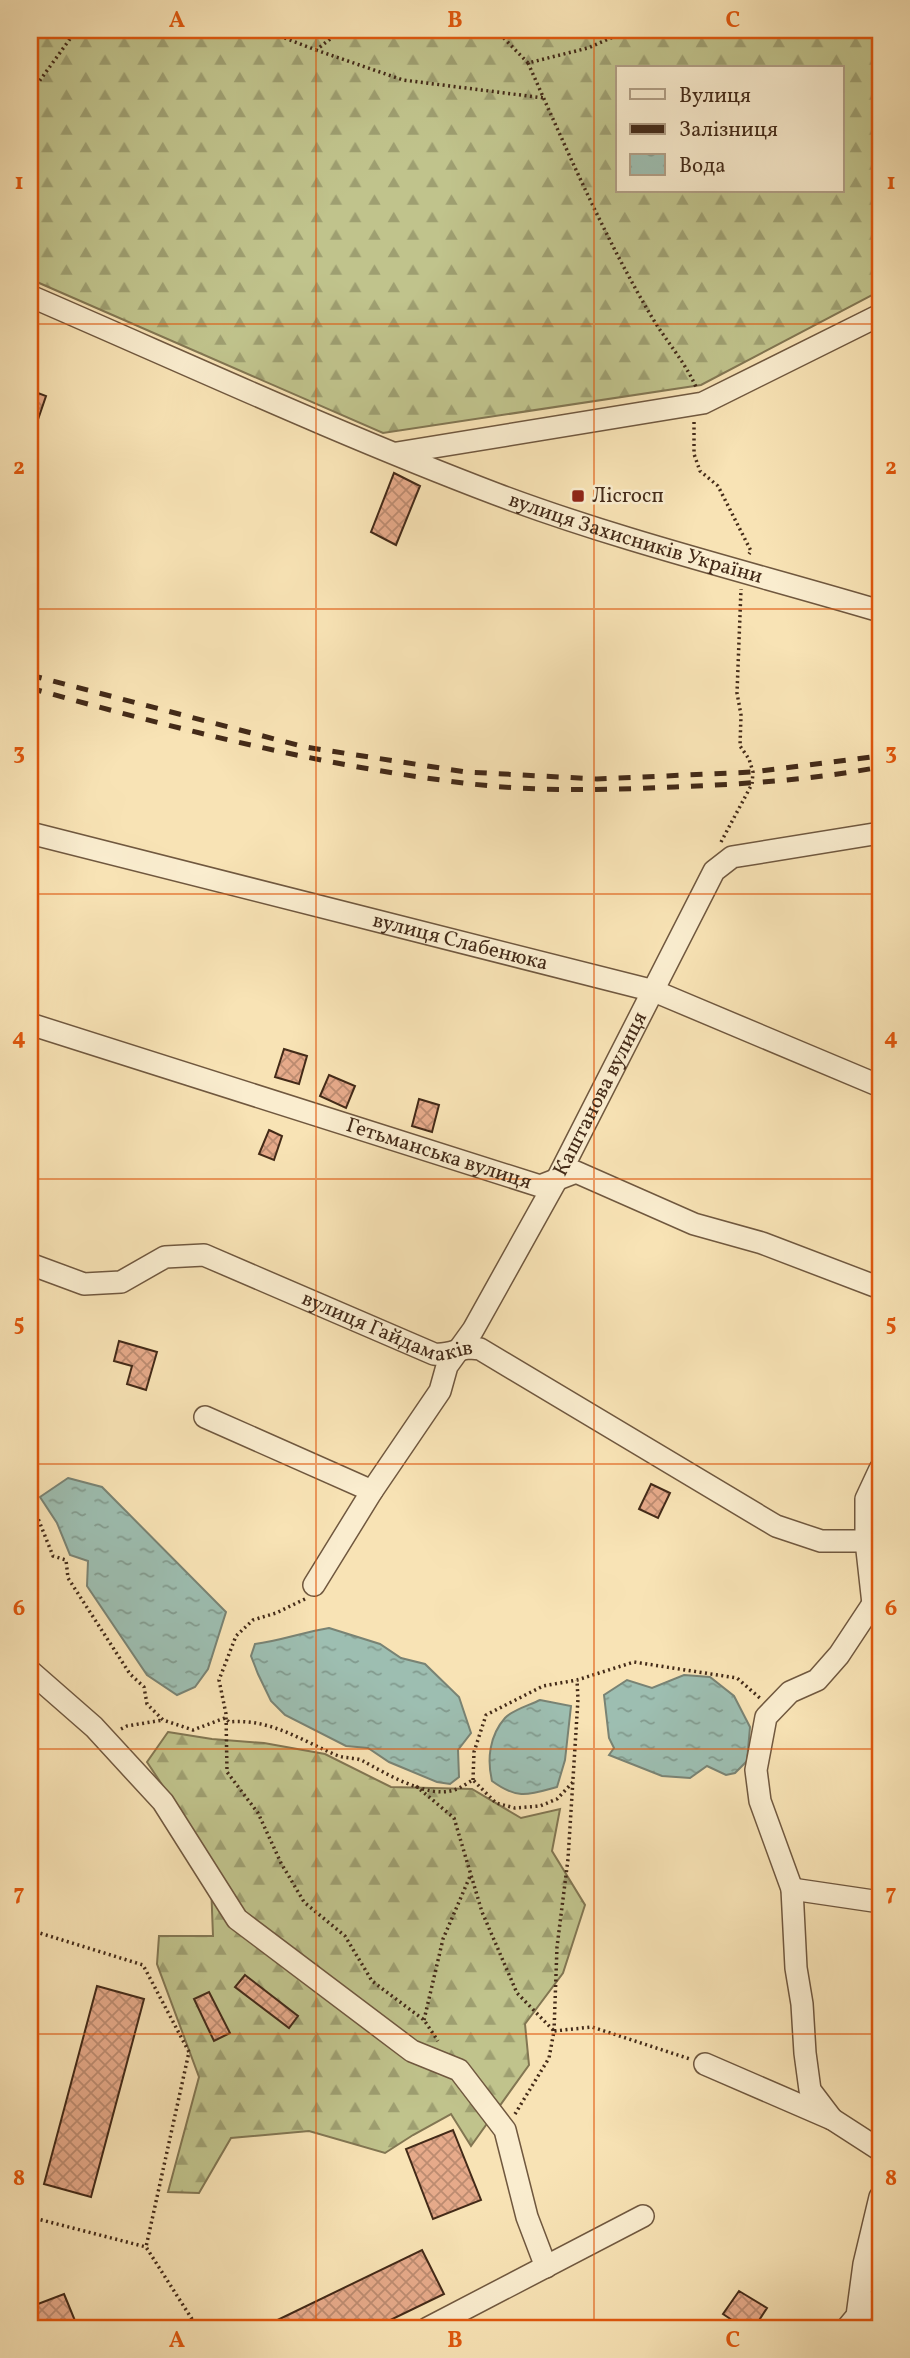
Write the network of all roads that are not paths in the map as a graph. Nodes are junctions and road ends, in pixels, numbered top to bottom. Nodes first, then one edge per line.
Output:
1 (30, 296) edge
2 (880, 315) edge
3 (395, 454) junction
4 (880, 611) edge
5 (30, 833) edge
6 (880, 833) edge
7 (654, 991) junction
8 (30, 1024) edge
9 (880, 1086) edge
10 (556, 1181) junction
11 (30, 1264) edge
12 (880, 1288) edge
13 (456, 1352) junction
14 (205, 1417) dead end
15 (880, 1469) edge
16 (372, 1491) junction
17 (873, 1543) edge
18 (314, 1585) road end
19 (876, 1599) edge
20 (30, 1671) edge
21 (793, 1889) junction
22 (880, 1902) edge
23 (705, 2064) road end
24 (832, 2119) junction
25 (880, 2150) edge
26 (880, 2196) edge
27 (643, 2216) dead end
28 (546, 2267) junction
29 (880, 2298) edge
30 (852, 2322) edge
31 (428, 2328) edge

1 - 3 street, вулиця Захисників України
2 - 3 street
3 - 4 street, вулиця Захисників України
5 - 7 street, вулиця Слабенюка
6 - 7 street, Каштанова вулиця
7 - 9 street, вулиця Слабенюка
7 - 10 street, Каштанова вулиця
8 - 10 street, Гетьманська вулиця
10 - 12 street, Гетьманська вулиця
10 - 13 street, Каштанова вулиця
11 - 13 street, вулиця Гайдамаків
13 - 16 street, Каштанова вулиця
13 - 17 street, вулиця Гайдамаків
14 - 16 street
15 - 17 street
16 - 18 street, Каштанова вулиця
17 - 19 street
19 - 21 street
20 - 28 street
21 - 22 street
21 - 24 street
23 - 24 street
24 - 25 street
26 - 30 street
27 - 28 street
28 - 31 street
29 - 30 street

